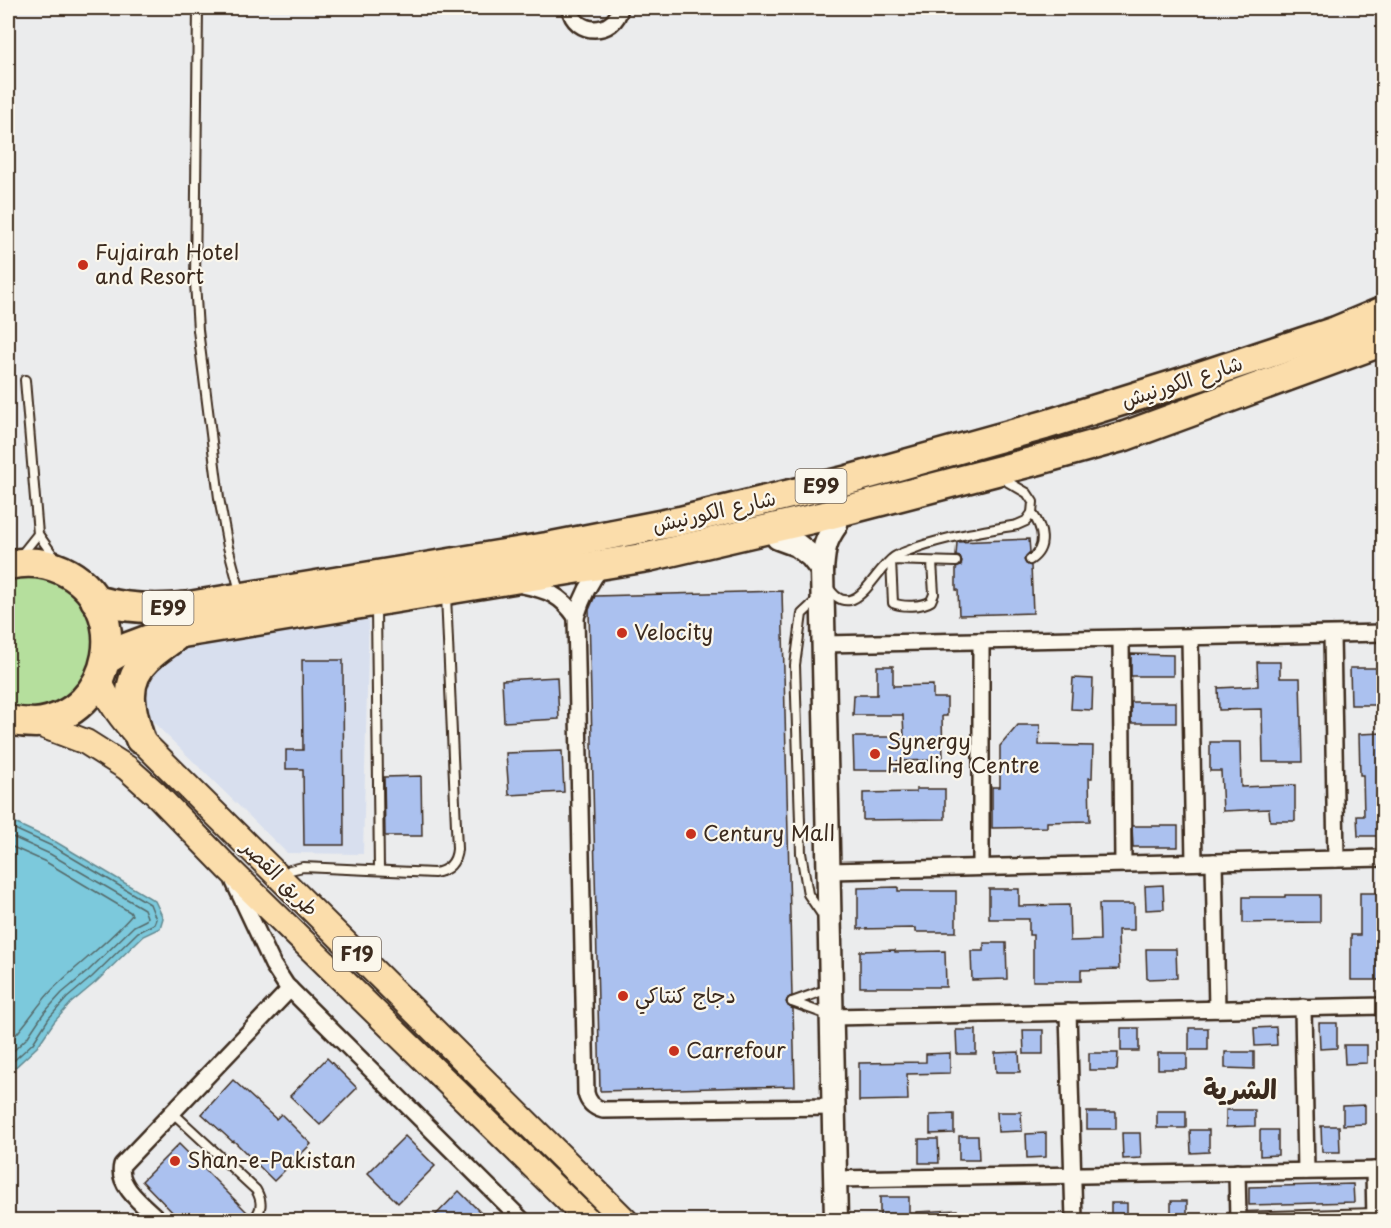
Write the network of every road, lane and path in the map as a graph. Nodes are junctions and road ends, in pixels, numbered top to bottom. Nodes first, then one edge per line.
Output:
1 (198, 8) edge
2 (570, 8) edge
3 (620, 8) edge
4 (1383, 311) edge
5 (1383, 341) edge
6 (25, 380) dead end
7 (1125, 436) junction
8 (1008, 482) junction
9 (1032, 513) junction
10 (836, 525) junction
11 (38, 534) junction
12 (778, 538) junction
13 (648, 557) junction
14 (891, 560) junction
15 (1030, 560) dead end
16 (932, 562) junction
17 (956, 562) dead end
18 (604, 564) junction
19 (9, 565) edge
20 (822, 570) junction
21 (68, 573) junction
22 (505, 581) junction
23 (446, 590) junction
24 (823, 594) junction
25 (242, 599) junction
26 (95, 600) junction
27 (376, 602) junction
28 (576, 617) junction
29 (179, 633) junction
30 (1383, 633) edge
31 (1332, 635) junction
32 (1190, 638) junction
33 (1121, 639) junction
34 (981, 642) junction
35 (824, 644) junction
36 (102, 670) junction
37 (8, 720) edge
38 (36, 723) junction
39 (140, 739) junction
40 (1383, 858) edge
41 (1336, 859) junction
42 (1194, 862) junction
43 (1214, 862) junction
44 (1123, 864) junction
45 (981, 867) junction
46 (228, 868) junction
47 (379, 870) junction
48 (829, 871) junction
49 (280, 878) junction
50 (830, 926) junction
51 (832, 987) junction
52 (290, 989) junction
53 (1383, 1006) edge
54 (1303, 1007) junction
55 (1217, 1009) junction
56 (1068, 1012) junction
57 (832, 1017) junction
58 (834, 1107) junction
59 (171, 1112) junction
60 (1379, 1170) edge
61 (1306, 1171) junction
62 (1237, 1172) junction
63 (1073, 1175) junction
64 (836, 1179) junction
65 (1375, 1216) edge
66 (1238, 1219) edge
67 (159, 1221) edge
68 (253, 1221) edge
69 (522, 1221) edge
70 (588, 1221) edge
71 (625, 1221) edge
72 (836, 1221) edge
73 (1074, 1221) edge

1 - 25 lane
2 - 3 street
4 - 25 highway, شارع الكورنيش / E99
5 - 7 highway, شارع الكورنيش / E99
6 - 11 lane
7 - 8 street
7 - 13 highway, شارع الكورنيش / E99
8 - 9 lane
8 - 10 street
9 - 14 lane
9 - 15 lane
10 - 12 street
10 - 20 street
11 - 19 lane
11 - 21 lane
12 - 13 street
12 - 20 street
13 - 18 highway, شارع الكورنيش / E99
14 - 16 lane
14 - 16 lane
14 - 20 lane
16 - 17 lane
18 - 22 highway, شارع الكورنيش / E99
18 - 28 street
19 - 21 highway
20 - 24 street
21 - 26 highway
22 - 23 highway, شارع الكورنيش / E99
22 - 28 street
23 - 27 highway, شارع الكورنيش / E99
23 - 47 lane
24 - 35 street
24 - 50 lane
25 - 26 highway, شارع الكورنيش / E99
26 - 36 highway
27 - 29 highway, شارع الكورنيش / E99
27 - 47 lane
28 - 58 street
29 - 36 highway, شارع الكورنيش / E99
29 - 39 highway
30 - 31 street
31 - 32 street
31 - 41 street
32 - 33 street
32 - 42 street
33 - 34 street
33 - 44 street
34 - 35 street
34 - 45 street
35 - 48 street
36 - 38 highway
36 - 39 main road, طريق القصر / F19
37 - 38 highway
38 - 46 main road, طريق القصر / F19
39 - 49 main road, طريق القصر / F19
40 - 41 street
41 - 43 street
42 - 43 street
42 - 44 street
43 - 55 street
44 - 45 street
45 - 48 street
46 - 52 street
46 - 70 main road, طريق القصر / F19
47 - 49 lane
48 - 50 street
49 - 71 main road, طريق القصر / F19
50 - 51 street
51 - 57 street
51 - 57 lane
52 - 59 street
52 - 69 street
53 - 54 street
54 - 55 street
54 - 61 street
55 - 56 street
56 - 57 street
56 - 63 street
57 - 58 street
58 - 64 street
59 - 67 street
59 - 68 lane
60 - 61 street
60 - 65 street
61 - 62 street
62 - 63 street
62 - 66 street
63 - 64 street
63 - 73 street
64 - 72 street
65 - 66 lane

